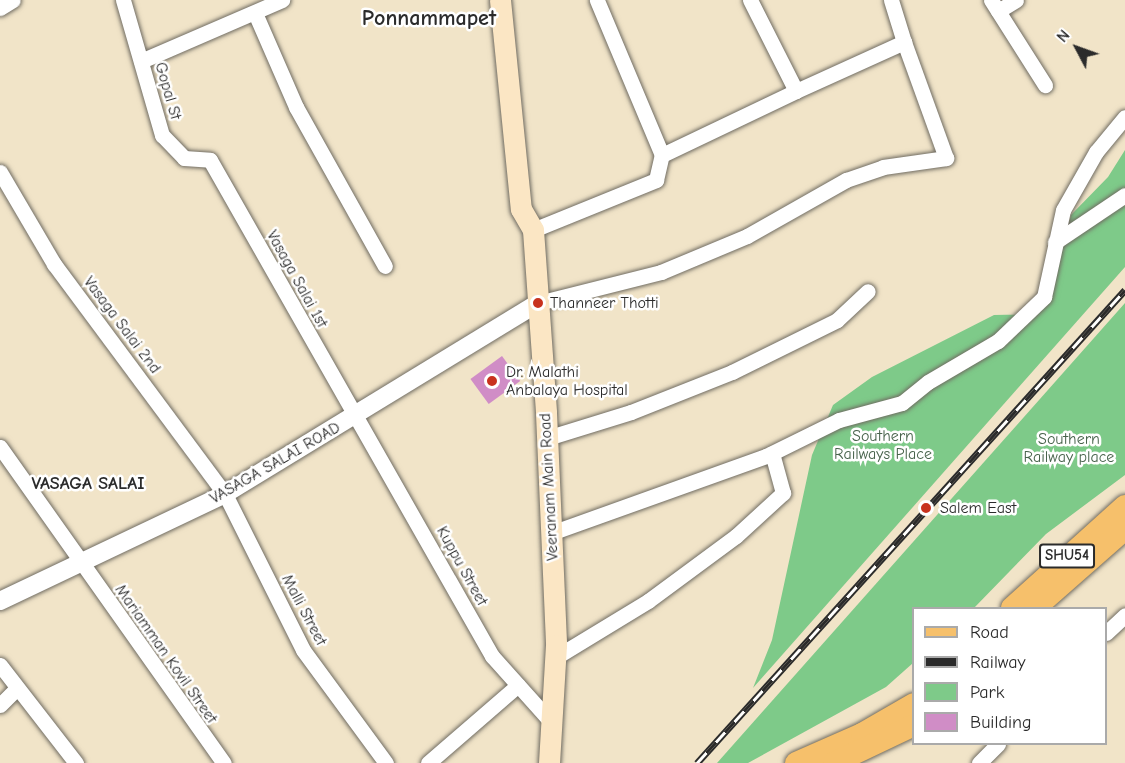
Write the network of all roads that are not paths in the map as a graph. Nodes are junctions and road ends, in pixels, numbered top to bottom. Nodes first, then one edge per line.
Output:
1 (13, 0) edge
2 (123, 0) edge
3 (282, 0) edge
4 (500, 0) edge
5 (597, 0) edge
6 (750, 0) edge
7 (891, 0) edge
8 (1016, 0) edge
9 (994, 6) edge
10 (0, 8) edge
11 (255, 12) junction
12 (904, 42) junction
13 (141, 61) junction
14 (1045, 85) dead end
15 (796, 91) junction
16 (1125, 117) edge
17 (662, 155) junction
18 (210, 160) joint
19 (0, 172) edge
20 (1125, 195) edge
21 (533, 230) junction
22 (1055, 242) junction
23 (385, 266) dead end
24 (868, 291) dead end
25 (538, 303) junction
26 (357, 414) junction
27 (547, 438) junction
28 (0, 447) edge
29 (772, 453) junction
30 (225, 494) junction
31 (1125, 506) edge
32 (1125, 529) edge
33 (551, 533) junction
34 (81, 565) junction
35 (0, 601) edge
36 (1014, 607) edge
37 (1037, 607) edge
38 (1125, 615) edge
39 (1107, 632) edge
40 (556, 657) junction
41 (0, 665) edge
42 (518, 685) junction
43 (16, 689) junction
44 (0, 705) edge
45 (912, 705) edge
46 (552, 723) junction
47 (912, 727) edge
48 (997, 745) edge
49 (76, 763) edge
50 (224, 763) edge
51 (386, 763) edge
52 (428, 763) edge
53 (549, 763) edge
54 (796, 763) edge
55 (834, 763) edge
56 (980, 763) edge

1 - 10 street
2 - 13 street, Gopal St
3 - 11 street
4 - 21 main road, Veeranam Main Road
5 - 17 street
6 - 15 street
7 - 12 street
8 - 9 street
9 - 14 street
11 - 13 street
11 - 23 street
12 - 15 street
12 - 25 street
13 - 18 street, Gopal St
15 - 17 street
16 - 22 street
17 - 21 street
18 - 26 street, Vasaga Salai 1st
19 - 30 street, Vasaga Salai 2nd
20 - 22 street
21 - 25 main road, Veeranam Main Road
22 - 29 street
24 - 27 street
25 - 26 street, VASAGA SALAI ROAD
25 - 27 main road, Veeranam Main Road
26 - 30 street, VASAGA SALAI ROAD
26 - 42 street, Kuppu Street
27 - 33 main road, Veeranam Main Road
28 - 34 street, Mariamman Kovil Street
29 - 33 street
29 - 40 street
30 - 34 street, VASAGA SALAI ROAD
30 - 51 street, Malli Street
31 - 36 main road, SHU54
32 - 37 main road, SHU54
33 - 40 main road, Veeranam Main Road
34 - 35 street, VASAGA SALAI ROAD
34 - 50 street, Mariamman Kovil Street
38 - 39 street
40 - 46 main road, Veeranam Main Road
41 - 43 street
42 - 46 street, Kuppu Street
42 - 52 street
43 - 44 street
43 - 49 street
45 - 54 main road
46 - 53 main road, Veeranam Main Road
47 - 55 main road
48 - 56 street

